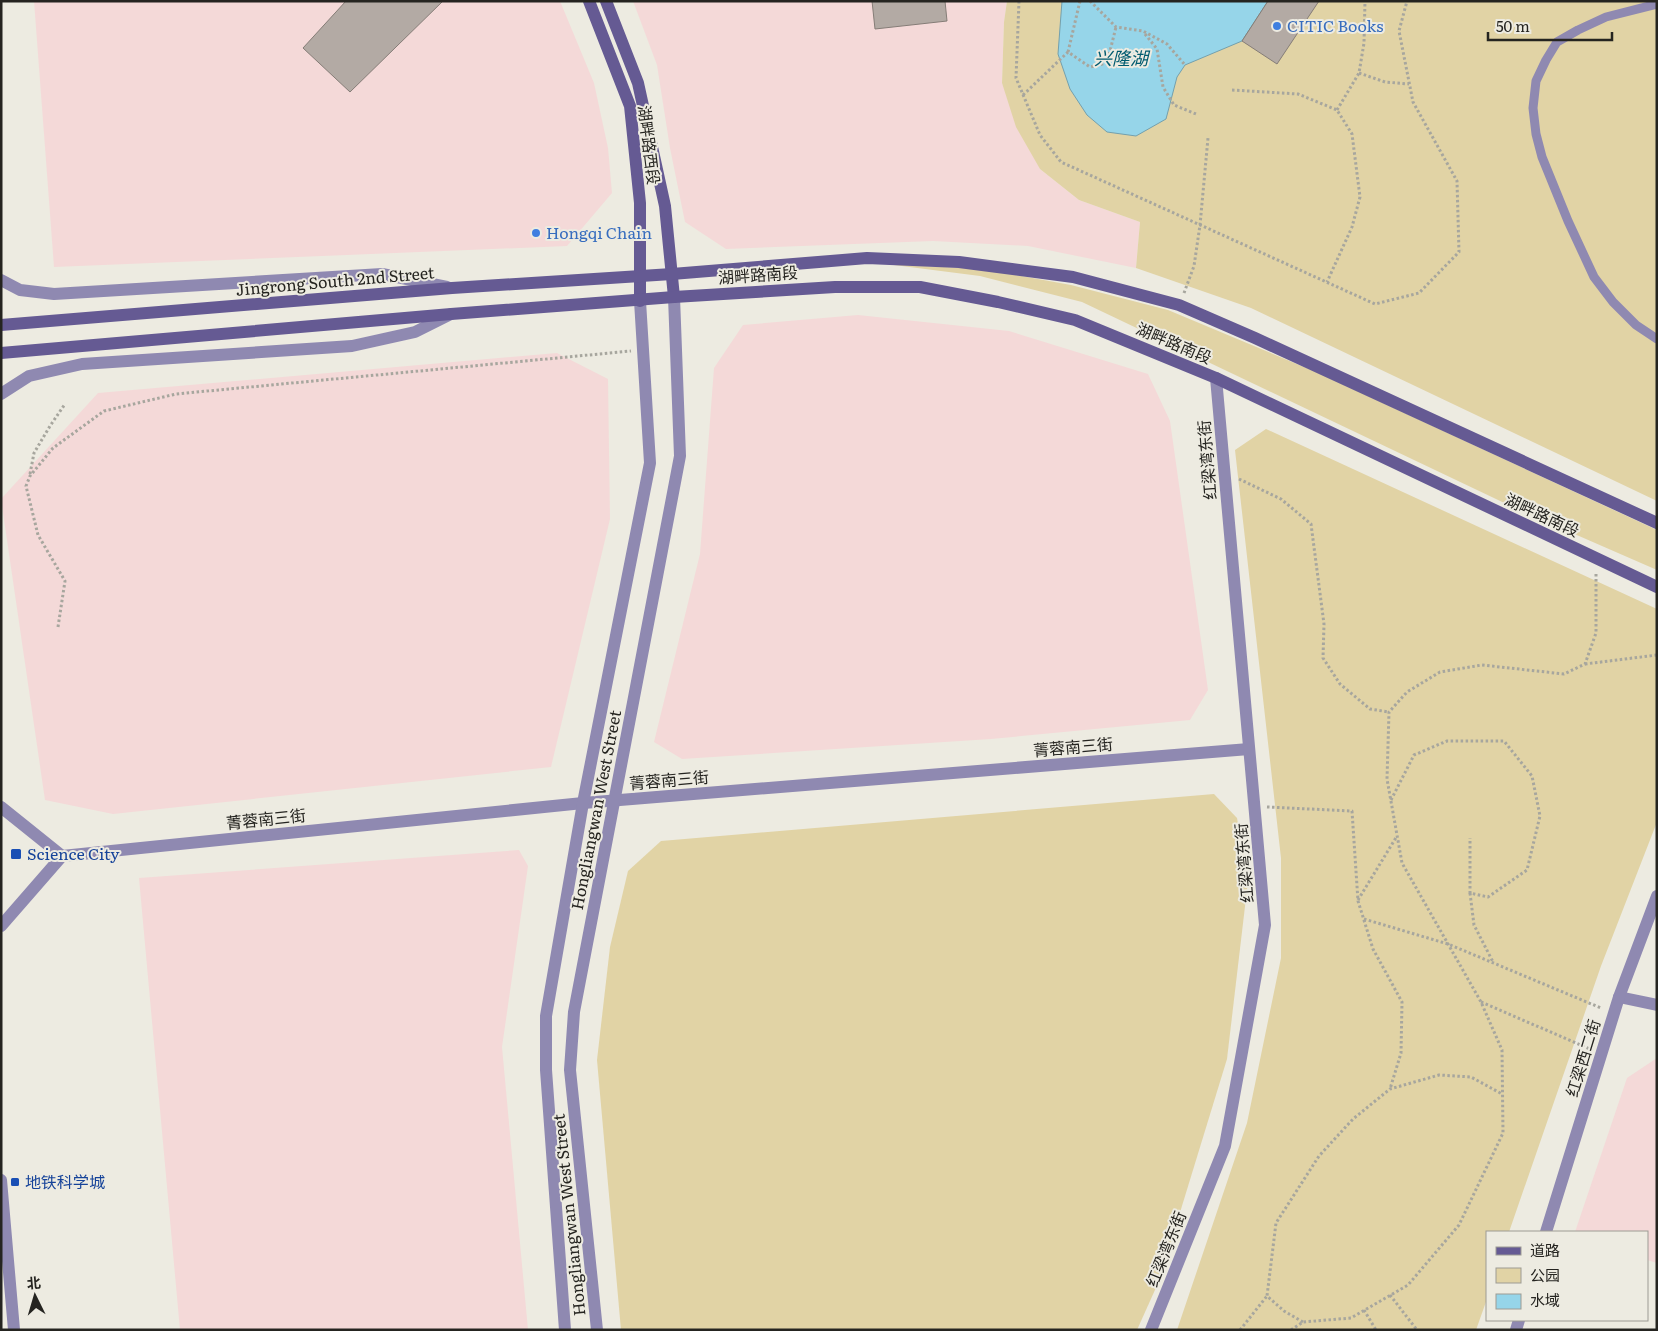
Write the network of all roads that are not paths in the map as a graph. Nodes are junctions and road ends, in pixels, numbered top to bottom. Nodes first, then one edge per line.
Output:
1 (589, 1) edge
2 (606, 1) edge
3 (1657, 4) edge
4 (672, 274) junction
5 (640, 276) junction
6 (1, 280) edge
7 (452, 288) junction
8 (674, 297) junction
9 (640, 301) junction
10 (451, 314) junction
11 (1, 325) edge
12 (1657, 339) edge
13 (1, 353) edge
14 (1216, 378) junction
15 (1, 394) edge
16 (1657, 523) edge
17 (1657, 587) edge
18 (1250, 749) junction
19 (615, 800) junction
20 (583, 803) junction
21 (1, 807) edge
22 (62, 856) junction
23 (1657, 896) edge
24 (1, 926) edge
25 (1619, 997) junction
26 (1657, 1005) edge
27 (1, 1180) edge
28 (1546, 1231) edge
29 (14, 1330) edge
30 (565, 1330) edge
31 (597, 1330) edge
32 (1151, 1330) edge

1 - 5 main road, 湖畔路西段
2 - 4 main road, 湖畔路西段
3 - 12 lane
4 - 5 main road, Jingrong South 2nd Street
4 - 8 main road, 湖畔路西段
4 - 16 main road, 湖畔路南段
5 - 7 main road, Jingrong South 2nd Street
5 - 9 main road, 湖畔路西段
6 - 7 street
7 - 11 main road, Jingrong South 2nd Street
8 - 9 main road, 湖畔路南段
8 - 14 main road, 湖畔路南段
8 - 19 street, Hongliangwan West Street
9 - 10 main road
9 - 20 street, Hongliangwan West Street
10 - 13 main road
10 - 15 street
14 - 17 main road, 湖畔路南段
14 - 18 street, 红梁湾东街
18 - 19 street, 菁蓉南三街
18 - 32 street, 红梁湾东街
19 - 20 street, 菁蓉南三街
19 - 31 street, Hongliangwan West Street
20 - 22 street, 菁蓉南三街
20 - 30 street, Hongliangwan West Street
21 - 22 street
22 - 24 street
23 - 25 street, 红梁西二街
25 - 26 street
25 - 28 street, 红梁西二街
27 - 29 street

